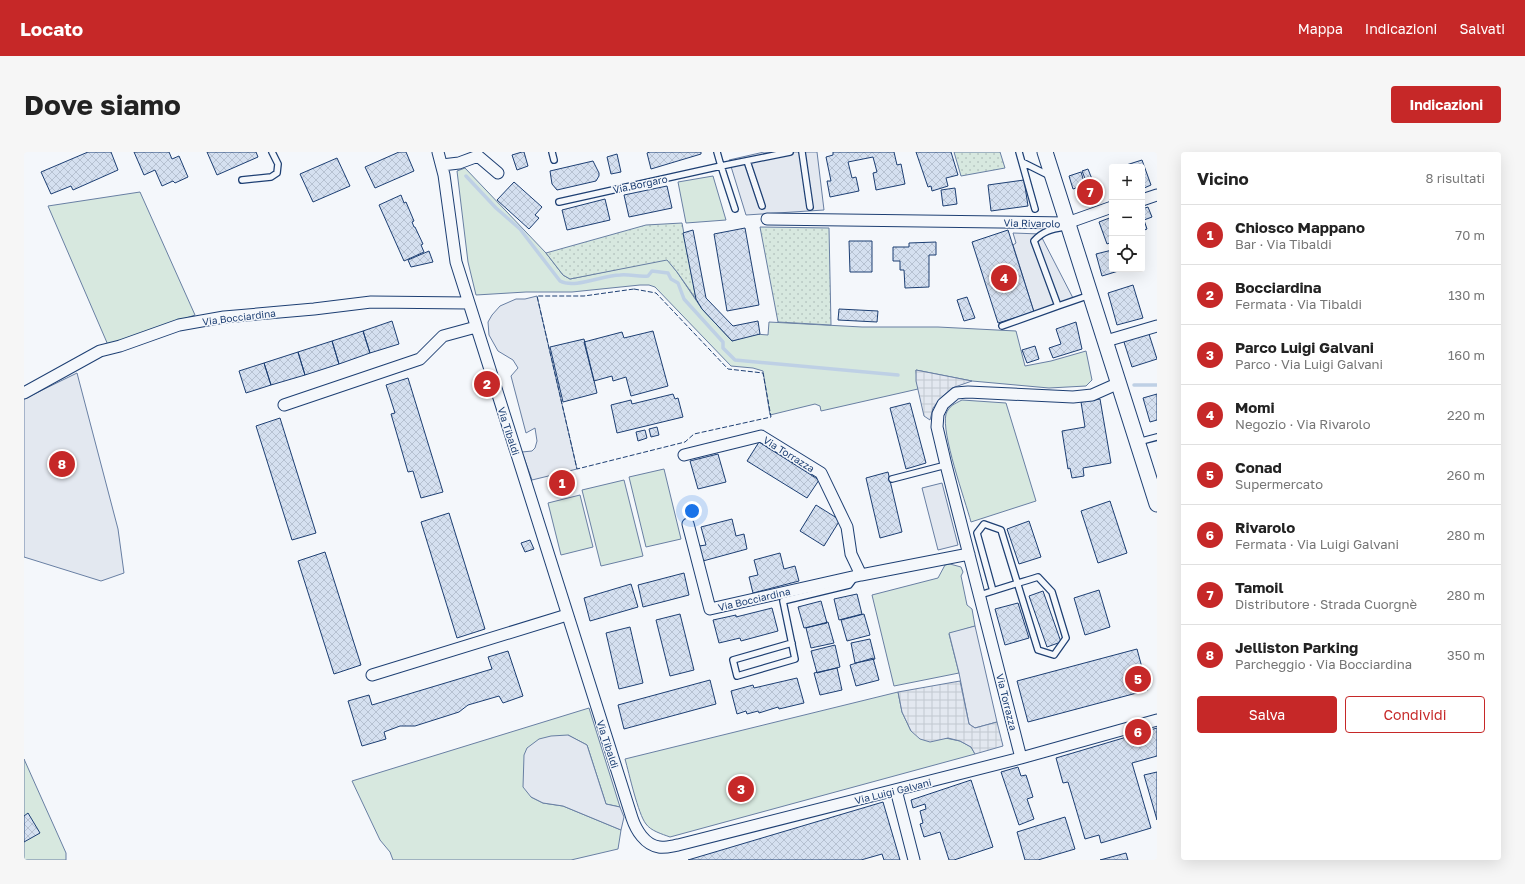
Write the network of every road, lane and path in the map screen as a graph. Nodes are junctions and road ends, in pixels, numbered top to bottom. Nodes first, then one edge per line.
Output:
1 (272, 152) edge
2 (438, 152) edge
3 (552, 152) edge
4 (717, 152) edge
5 (790, 152) edge
6 (802, 152) edge
7 (1019, 152) edge
8 (1045, 152) edge
9 (554, 160) dead end
10 (747, 161) junction
11 (1022, 162) junction
12 (442, 165) junction
13 (721, 166) junction
14 (498, 173) dead end
15 (1052, 177) junction
16 (242, 180) dead end
17 (1157, 195) edge
18 (1145, 199) edge
19 (559, 202) dead end
20 (762, 206) dead end
21 (810, 207) dead end
22 (1109, 208) edge
23 (735, 209) dead end
24 (1035, 209) dead end
25 (767, 219) dead end
26 (1068, 225) junction
27 (1091, 295) junction
28 (468, 302) junction
29 (1058, 306) junction
30 (1002, 326) dead end
31 (1157, 326) edge
32 (476, 327) junction
33 (1106, 341) junction
34 (1119, 383) junction
35 (24, 393) edge
36 (284, 405) dead end
37 (1157, 437) edge
38 (1137, 442) junction
39 (684, 455) dead end
40 (946, 464) junction
41 (892, 479) dead end
42 (1157, 504) edge
43 (688, 524) dead end
44 (969, 554) junction
45 (859, 575) junction
46 (1018, 583) junction
47 (993, 591) junction
48 (980, 596) junction
49 (567, 614) junction
50 (792, 643) junction
51 (372, 675) dead end
52 (1157, 720) edge
53 (1021, 758) junction
54 (896, 790) junction
55 (635, 827) joint
56 (914, 860) edge

1 - 16 lane
2 - 12 street, Via Tibaldi
3 - 9 lane
4 - 13 lane
5 - 10 lane, Via Borgaro
6 - 21 lane
7 - 11 lane
8 - 15 main road
10 - 13 lane, Via Borgaro
10 - 20 lane
11 - 15 lane
11 - 24 lane
12 - 14 street
12 - 28 street, Via Tibaldi
13 - 19 lane, Via Borgaro
13 - 23 lane
15 - 26 main road
17 - 18 street
22 - 26 street
25 - 26 street, Via Rivarolo
26 - 27 main road, Via Rivarolo
26 - 29 lane
27 - 29 lane
27 - 33 main road, Via Rivarolo
28 - 32 street, Via Tibaldi
28 - 35 street, Via Bocciardina
29 - 30 lane
31 - 33 street
32 - 36 street
32 - 49 street, Via Tibaldi
33 - 34 main road, Via Rivarolo
34 - 38 main road, Via Rivarolo
34 - 40 street, Via Torrazza
37 - 38 lane
38 - 42 main road, Via Rivarolo
39 - 45 street, Via Torrazza
40 - 41 lane
40 - 44 street, Via Torrazza
43 - 45 street, Via Bocciardina
44 - 45 street
44 - 48 street, Via Torrazza
45 - 50 lane
46 - 46 lane
46 - 47 lane
46 - 47 lane
47 - 48 lane
48 - 53 street, Via Torrazza
49 - 51 street
49 - 55 street, Via Tibaldi
50 - 50 lane
52 - 53 street, Via Luigi Galvani
53 - 54 street, Via Luigi Galvani
54 - 55 street, Via Luigi Galvani
54 - 56 street

